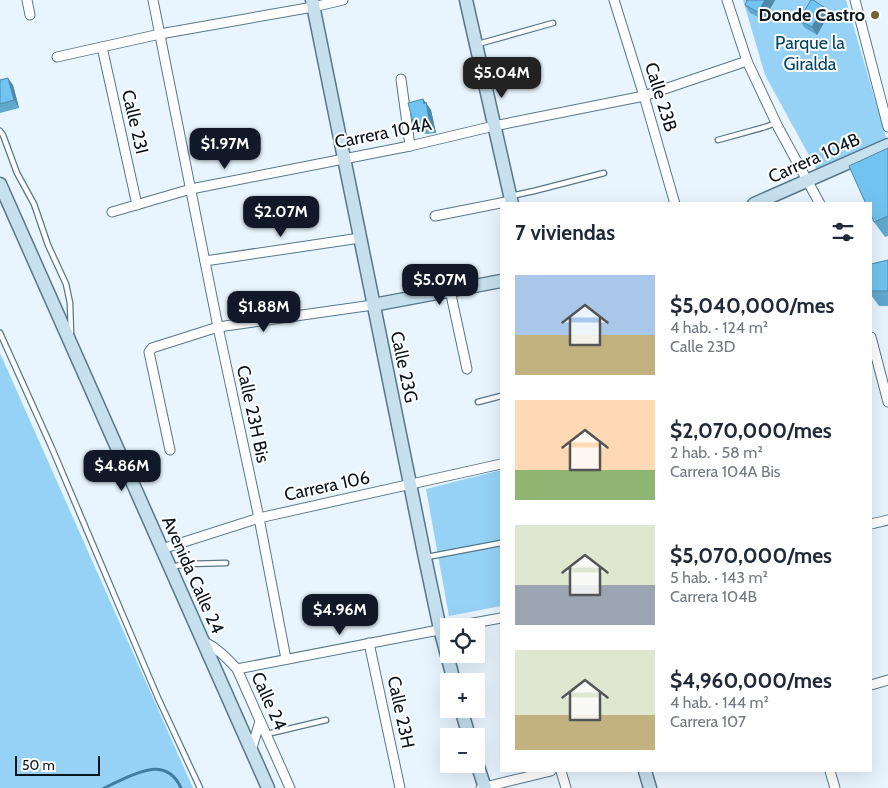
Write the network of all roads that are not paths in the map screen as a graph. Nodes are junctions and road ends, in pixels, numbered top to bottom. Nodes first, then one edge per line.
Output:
1 (27, 0) edge
2 (153, 0) edge
3 (343, 0) edge
4 (466, 0) edge
5 (614, 0) edge
6 (727, 0) edge
7 (855, 0) edge
8 (312, 4) edge
9 (30, 15) dead end
10 (553, 23) dead end
11 (160, 34) junction
12 (475, 45) junction
13 (102, 47) junction
14 (57, 56) dead end
15 (747, 61) junction
16 (401, 79) dead end
17 (644, 96) junction
18 (776, 123) junction
19 (494, 126) junction
20 (888, 127) edge
21 (0, 131) edge
22 (718, 140) dead end
23 (888, 145) edge
24 (410, 146) junction
25 (344, 158) junction
26 (604, 173) dead end
27 (808, 180) junction
28 (0, 184) edge
29 (191, 189) junction
30 (511, 200) edge
31 (500, 202) edge
32 (674, 202) edge
33 (758, 202) edge
34 (819, 202) edge
35 (137, 205) junction
36 (112, 212) dead end
37 (435, 216) dead end
38 (360, 238) junction
39 (205, 261) junction
40 (500, 281) edge
41 (450, 290) junction
42 (373, 305) junction
43 (218, 328) junction
44 (0, 333) edge
45 (72, 344) junction
46 (872, 344) edge
47 (467, 369) dead end
48 (876, 371) edge
49 (500, 396) edge
50 (478, 402) dead end
51 (888, 402) edge
52 (170, 450) dead end
53 (500, 464) edge
54 (410, 485) junction
55 (259, 518) junction
56 (888, 520) edge
57 (872, 524) edge
58 (500, 543) edge
59 (162, 549) junction
60 (425, 558) junction
61 (226, 563) dead end
62 (170, 568) junction
63 (441, 618) edge
64 (500, 618) edge
65 (485, 621) edge
66 (440, 630) edge
67 (203, 641) junction
68 (369, 643) junction
69 (286, 659) junction
70 (237, 669) junction
71 (888, 680) edge
72 (872, 685) edge
73 (326, 720) dead end
74 (260, 721) junction
75 (267, 734) junction
76 (251, 751) junction
77 (547, 772) edge
78 (561, 772) edge
79 (645, 772) edge
80 (830, 772) edge
81 (479, 773) edge
82 (200, 788) edge
83 (268, 788) edge
84 (290, 788) edge
85 (400, 788) edge
86 (483, 788) edge
87 (566, 788) edge
88 (650, 788) edge
89 (835, 788) edge

1 - 9 street
2 - 11 street, Calle 23H Bis
3 - 8 street
4 - 12 street
5 - 17 street, Calle 23B
6 - 15 street
7 - 20 street
8 - 11 street
8 - 25 street, Calle 23G
10 - 12 lane
11 - 13 street
11 - 29 street, Calle 23H Bis
12 - 19 street
13 - 14 street
13 - 35 street, Calle 23I
15 - 17 street, Carrera 104A
15 - 18 street
16 - 24 street
17 - 19 street, Carrera 104A
17 - 32 street, Calle 23B
18 - 22 lane
18 - 27 street
19 - 24 street, Carrera 104A
19 - 30 street
21 - 45 lane
23 - 27 street, Carrera 104B
24 - 25 street, Carrera 104A
25 - 29 street, Carrera 104A
25 - 38 street, Calle 23G
26 - 30 lane
27 - 33 street, Carrera 104B
27 - 34 street
28 - 45 street, Avenida Calle 24
29 - 35 street, Carrera 104A
29 - 39 street, Calle 23H Bis
31 - 37 street
35 - 36 street, Carrera 104A
38 - 39 street
38 - 42 street, Calle 23G
39 - 43 street, Calle 23H Bis
40 - 41 street
41 - 42 street
41 - 47 street
42 - 43 street
42 - 54 street, Calle 23G
43 - 52 street
43 - 55 street, Calle 23H Bis
44 - 82 lane
45 - 59 street, Avenida Calle 24
46 - 48 street
48 - 51 street
49 - 50 lane
53 - 54 street, Carrera 106
54 - 55 street, Carrera 106
54 - 60 street, Calle 23G
55 - 59 street, Carrera 106
55 - 69 street, Calle 23H Bis
56 - 57 street
58 - 60 lane
59 - 62 street, Avenida Calle 24
60 - 63 street, Calle 23G
61 - 62 lane
62 - 67 street, Avenida Calle 24
64 - 65 street
66 - 68 street
67 - 70 street, Calle 24
67 - 76 street, Avenida Calle 24
68 - 69 street
68 - 85 street, Calle 23H
69 - 70 street
70 - 74 street, Calle 24
71 - 72 street
73 - 75 lane
74 - 75 street, Calle 24
74 - 76 street
75 - 84 street, Calle 24
76 - 83 street, Avenida Calle 24
77 - 86 street
78 - 87 street
79 - 88 street
80 - 89 street
81 - 86 street

